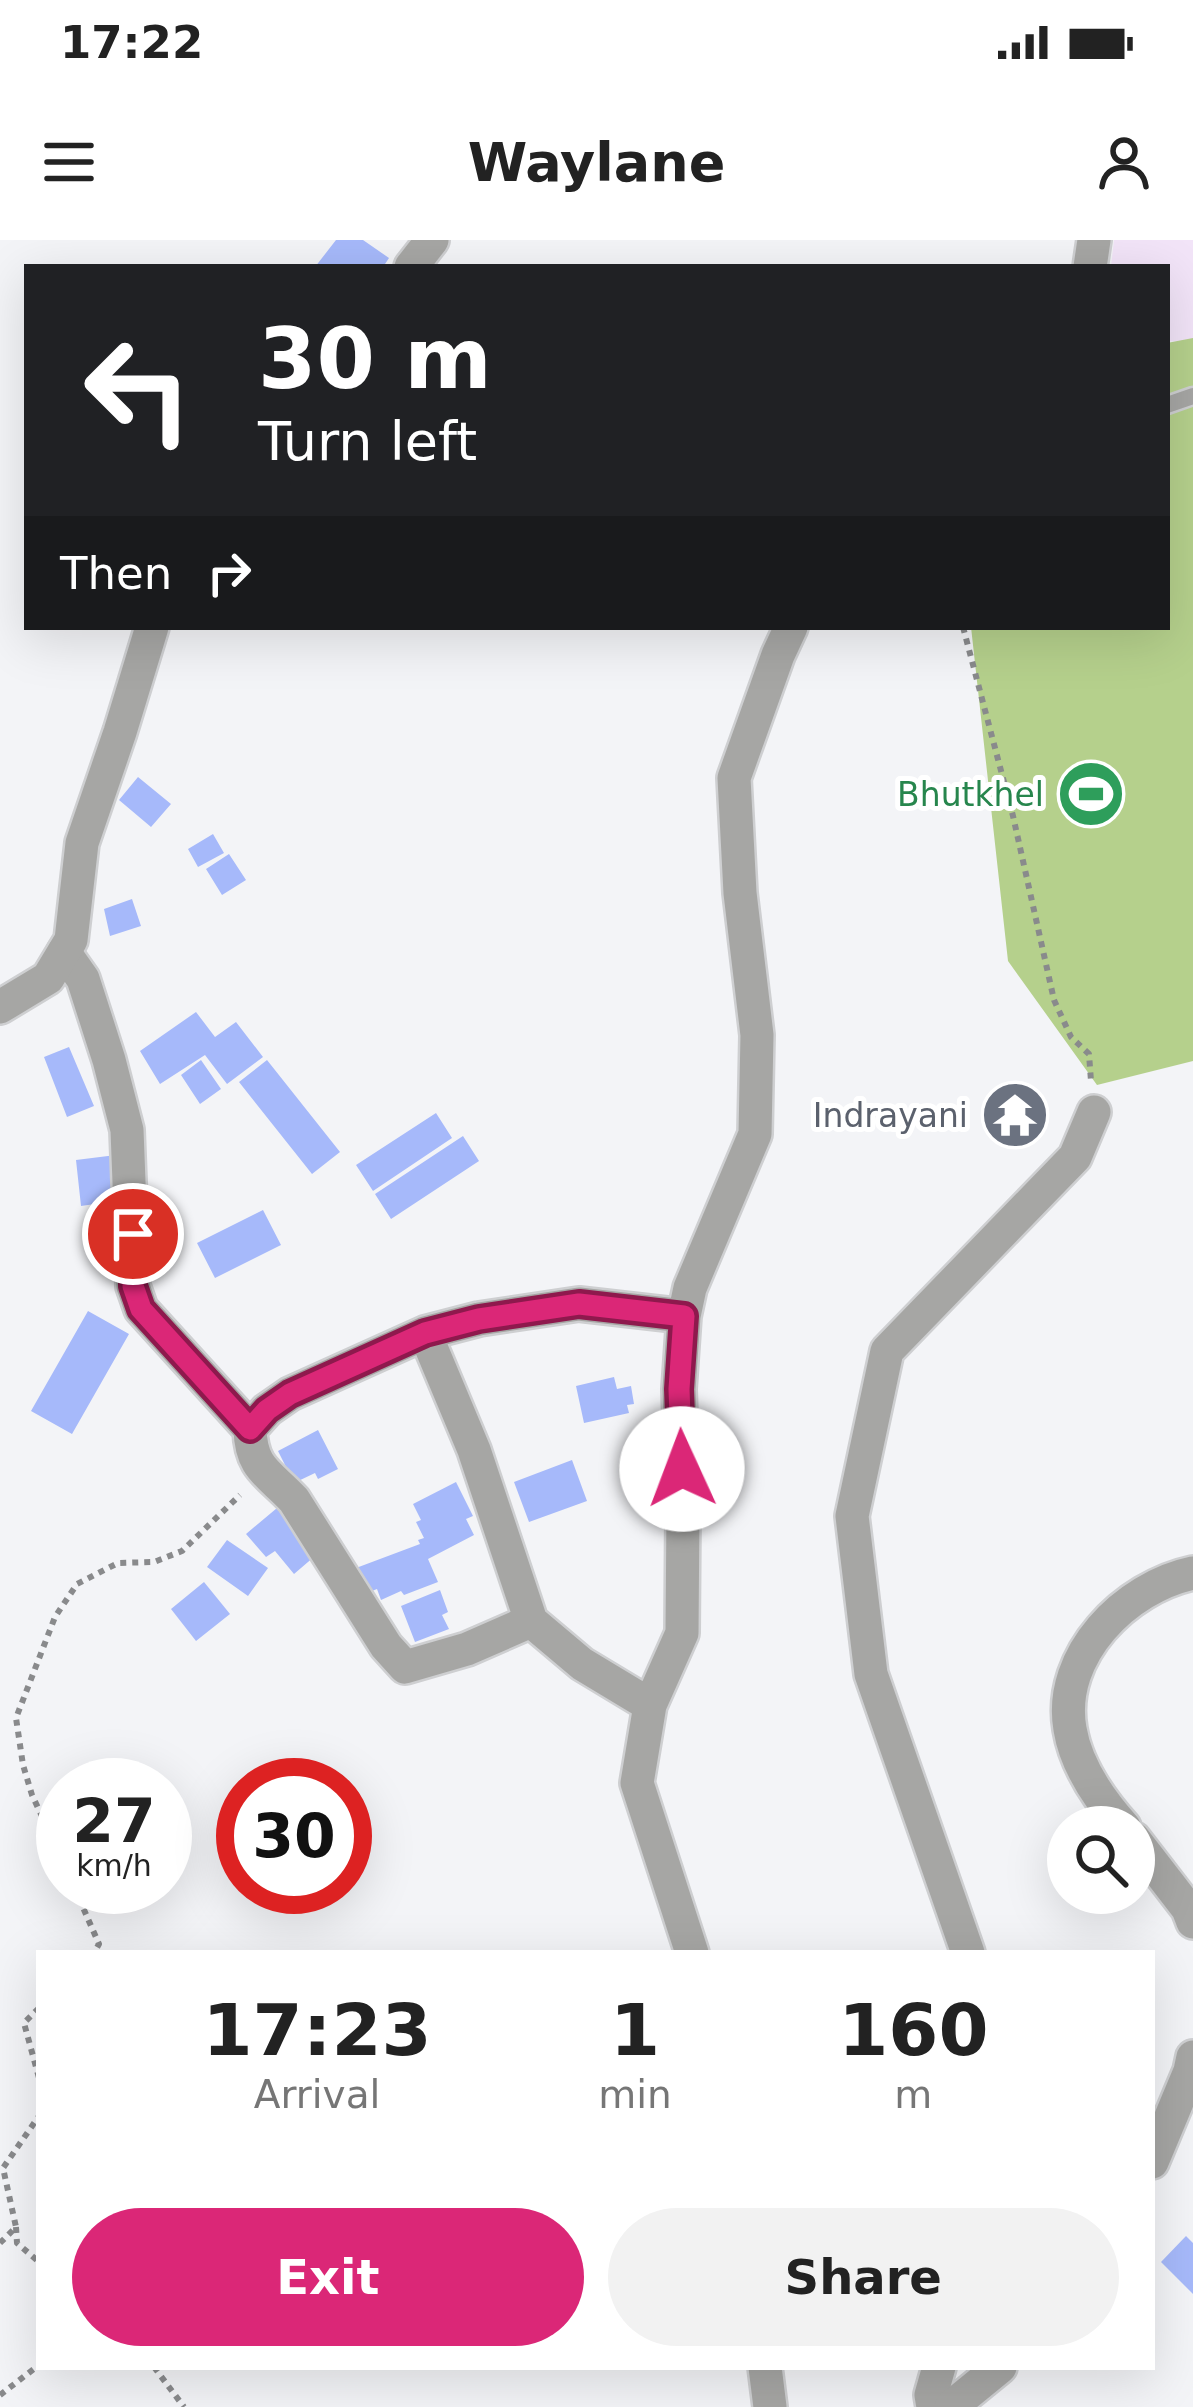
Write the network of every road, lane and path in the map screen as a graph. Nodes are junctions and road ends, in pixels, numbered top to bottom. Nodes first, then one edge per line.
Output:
1 (432, 240) edge
2 (413, 264) edge
3 (151, 630) edge
4 (790, 630) edge
5 (964, 630) edge
6 (68, 946) junction
7 (0, 1007) edge
8 (1094, 1112) joint
9 (684, 1316) junction
10 (425, 1333) junction
11 (250, 1429) junction
12 (257, 1467) junction
13 (1193, 1573) edge
14 (532, 1621) junction
15 (650, 1705) junction
16 (36, 1804) edge
17 (1109, 1806) edge
18 (1155, 1866) edge
19 (86, 1914) edge
20 (1193, 1922) edge
21 (96, 1950) edge
22 (691, 1950) edge
23 (967, 1950) edge
24 (36, 2011) edge
25 (1193, 2057) edge
26 (36, 2067) edge
27 (36, 2120) edge
28 (1155, 2154) edge
29 (16, 2227) junction
30 (0, 2243) edge
31 (36, 2259) edge
32 (36, 2367) edge
33 (156, 2370) edge
34 (765, 2370) edge
35 (938, 2370) edge
36 (996, 2370) edge
37 (0, 2395) edge
38 (184, 2407) edge
39 (770, 2407) edge
40 (933, 2407) edge
41 (951, 2407) edge

1 - 2 street
3 - 6 street
4 - 9 street
5 - 8 path
6 - 7 street
6 - 11 street
8 - 23 street
9 - 10 street
9 - 15 street
10 - 11 street
10 - 14 street
11 - 12 street
12 - 14 street
12 - 16 path
13 - 17 street
14 - 15 street
15 - 22 street
18 - 20 street
19 - 21 path
24 - 26 path
25 - 28 street
27 - 29 path
29 - 30 path
29 - 31 path
32 - 37 path
33 - 38 path
34 - 39 street
35 - 40 street
36 - 41 street

